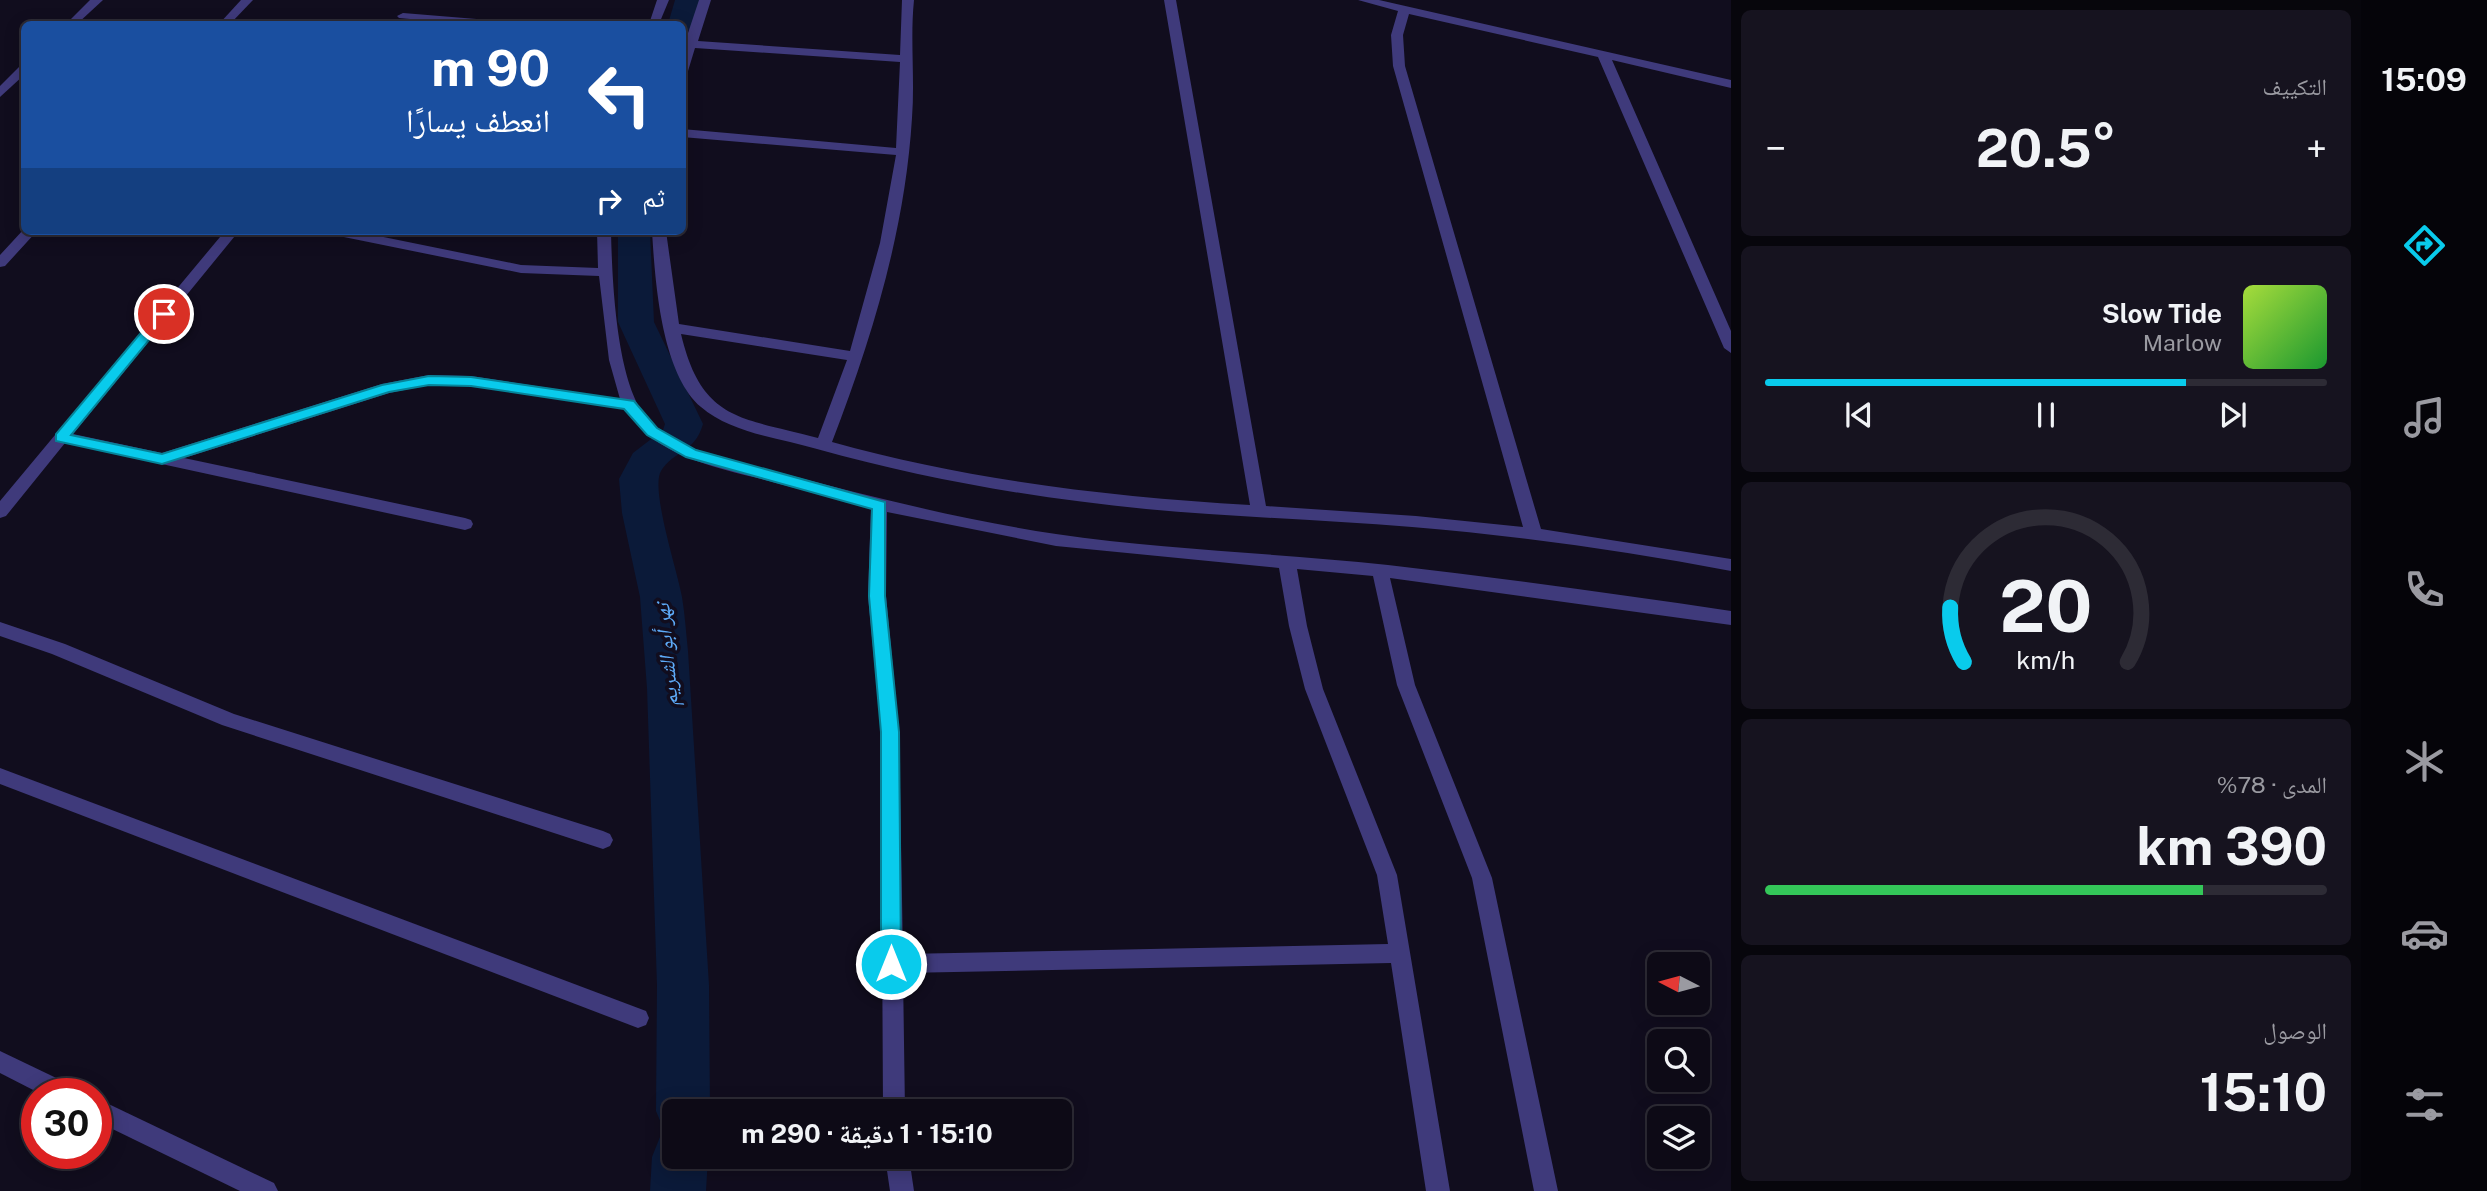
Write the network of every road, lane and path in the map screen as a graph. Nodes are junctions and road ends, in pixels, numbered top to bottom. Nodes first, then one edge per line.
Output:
1 (97, 0) edge
2 (247, 0) edge
3 (416, 0) edge
4 (663, 0) edge
5 (705, 0) edge
6 (908, 0) edge
7 (1170, 0) edge
8 (1364, 0) edge
9 (1404, 9) junction
10 (400, 20) edge
11 (74, 21) edge
12 (227, 21) edge
13 (425, 21) edge
14 (655, 21) edge
15 (691, 44) junction
16 (1603, 54) junction
17 (686, 59) edge
18 (905, 59) junction
19 (21, 72) edge
20 (1731, 84) edge
21 (0, 93) edge
22 (686, 133) edge
23 (901, 152) junction
24 (26, 235) edge
25 (229, 235) edge
26 (354, 235) edge
27 (604, 235) edge
28 (659, 235) edge
29 (0, 262) edge
30 (604, 272) junction
31 (673, 328) junction
32 (1731, 348) edge
33 (857, 357) junction
34 (629, 405) junction
35 (61, 437) junction
36 (823, 446) junction
37 (162, 459) junction
38 (879, 506) junction
39 (1259, 511) junction
40 (0, 512) edge
41 (465, 524) dead end
42 (1534, 535) junction
43 (1287, 562) junction
44 (1731, 565) edge
45 (1380, 571) junction
46 (1731, 618) edge
47 (0, 629) edge
48 (0, 776) edge
49 (603, 840) dead end
50 (1398, 953) junction
51 (891, 964) junction
52 (638, 1018) dead end
53 (0, 1062) edge
54 (32, 1078) edge
55 (894, 1099) edge
56 (112, 1117) edge
57 (899, 1169) edge
58 (266, 1191) edge
59 (902, 1191) edge
60 (1438, 1191) edge
61 (1546, 1191) edge

1 - 11 street
2 - 12 street
3 - 10 street
4 - 14 street
5 - 15 street
6 - 18 street
7 - 39 street
8 - 9 street
9 - 16 street
9 - 42 street
10 - 13 street
15 - 17 street
15 - 18 street
16 - 20 street
16 - 32 street
18 - 23 street
19 - 21 street
22 - 23 street
23 - 33 street
24 - 29 street
25 - 35 street
26 - 30 street
27 - 30 street
28 - 31 street
30 - 34 street
31 - 33 street
31 - 36 street
33 - 36 street
34 - 37 street
34 - 38 street
35 - 37 street
35 - 40 street
36 - 39 street
37 - 41 street
38 - 43 street
38 - 51 street
39 - 42 street
42 - 44 street
43 - 45 street
43 - 50 street
45 - 46 street
45 - 61 street
47 - 49 street
48 - 52 street
50 - 51 street
50 - 60 street
51 - 55 street
53 - 54 street
56 - 58 street
57 - 59 street

